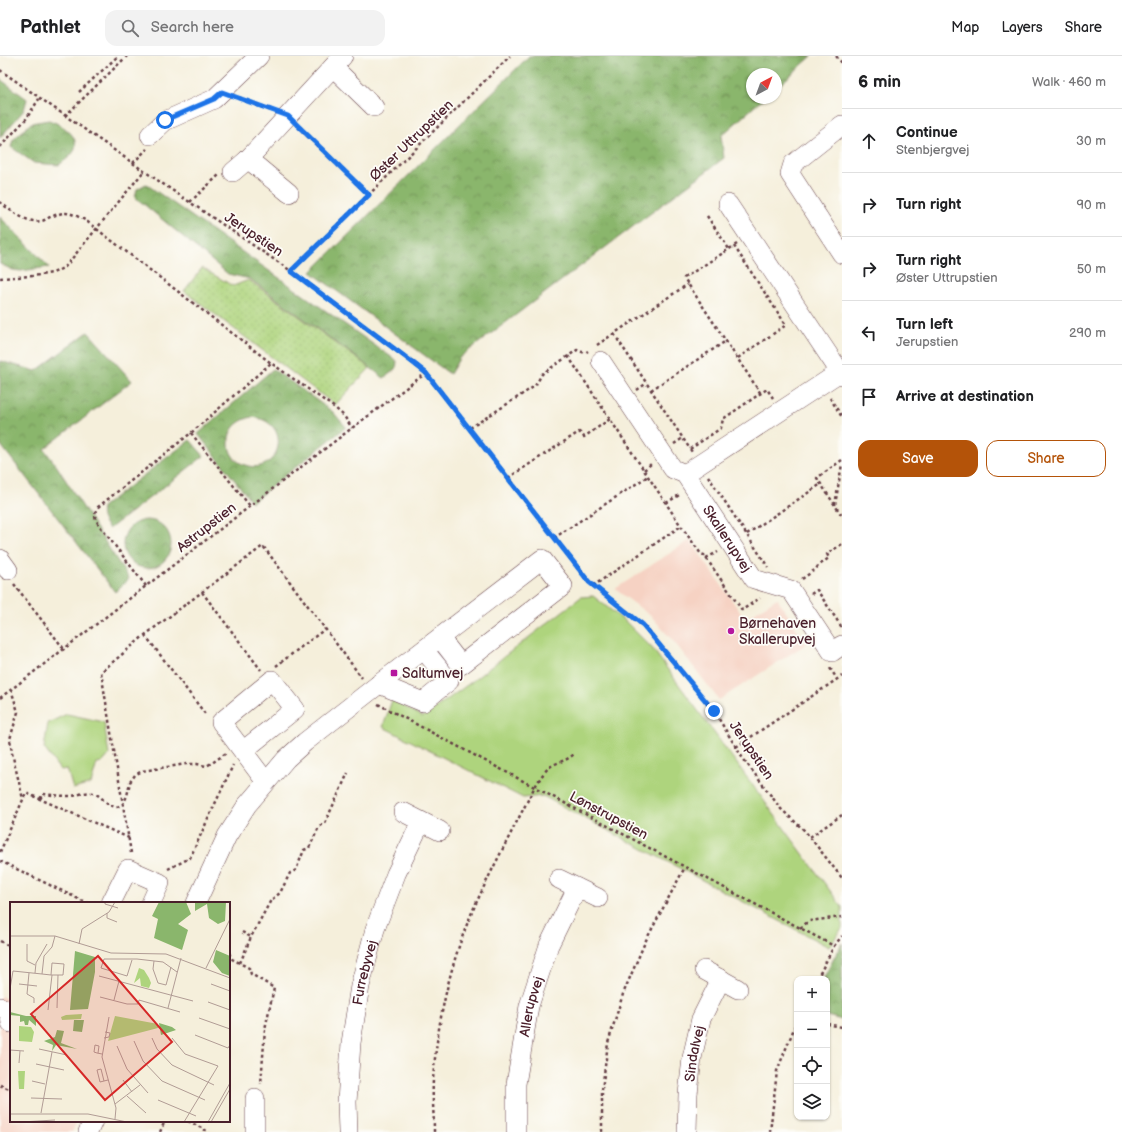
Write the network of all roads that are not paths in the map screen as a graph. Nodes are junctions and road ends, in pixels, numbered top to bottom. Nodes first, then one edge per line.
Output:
1 (259, 56) edge
2 (338, 61) edge
3 (374, 107) dead end
4 (842, 125) edge
5 (150, 135) dead end
6 (248, 159) junction
7 (233, 172) road end
8 (289, 193) dead end
9 (728, 204) dead end
10 (842, 254) edge
11 (601, 361) dead end
12 (841, 374) edge
13 (693, 469) junction
14 (440, 638) junction
15 (842, 645) edge
16 (424, 650) junction
17 (371, 690) junction
18 (240, 748) junction
19 (266, 782) junction
20 (403, 812) dead end
21 (422, 822) junction
22 (440, 831) dead end
23 (559, 879) dead end
24 (577, 888) junction
25 (598, 898) dead end
26 (112, 902) edge
27 (152, 902) edge
28 (196, 902) edge
29 (704, 970) dead end
30 (721, 980) junction
31 (738, 988) dead end
32 (0, 1007) edge
33 (10, 1017) edge
34 (255, 1098) road end
35 (93, 1122) edge
36 (88, 1132) edge
37 (255, 1132) edge
38 (348, 1132) edge
39 (516, 1132) edge
40 (686, 1132) edge

1 - 5 street
2 - 3 street
2 - 6 street
4 - 10 street
6 - 7 street
6 - 8 street
9 - 12 street
11 - 13 street, Skallerupvej
12 - 13 street
13 - 15 street, Skallerupvej
14 - 14 street
14 - 16 street
16 - 17 street
16 - 17 street
17 - 19 street
18 - 18 street
18 - 19 street
19 - 28 street
20 - 21 street
21 - 22 street
21 - 38 street, Furrebyvej
23 - 24 street
24 - 25 street
24 - 39 street, Allerupvej
26 - 27 street
29 - 30 street
30 - 31 street
30 - 40 street, Sindalvej
32 - 33 street
34 - 37 street
35 - 36 street

